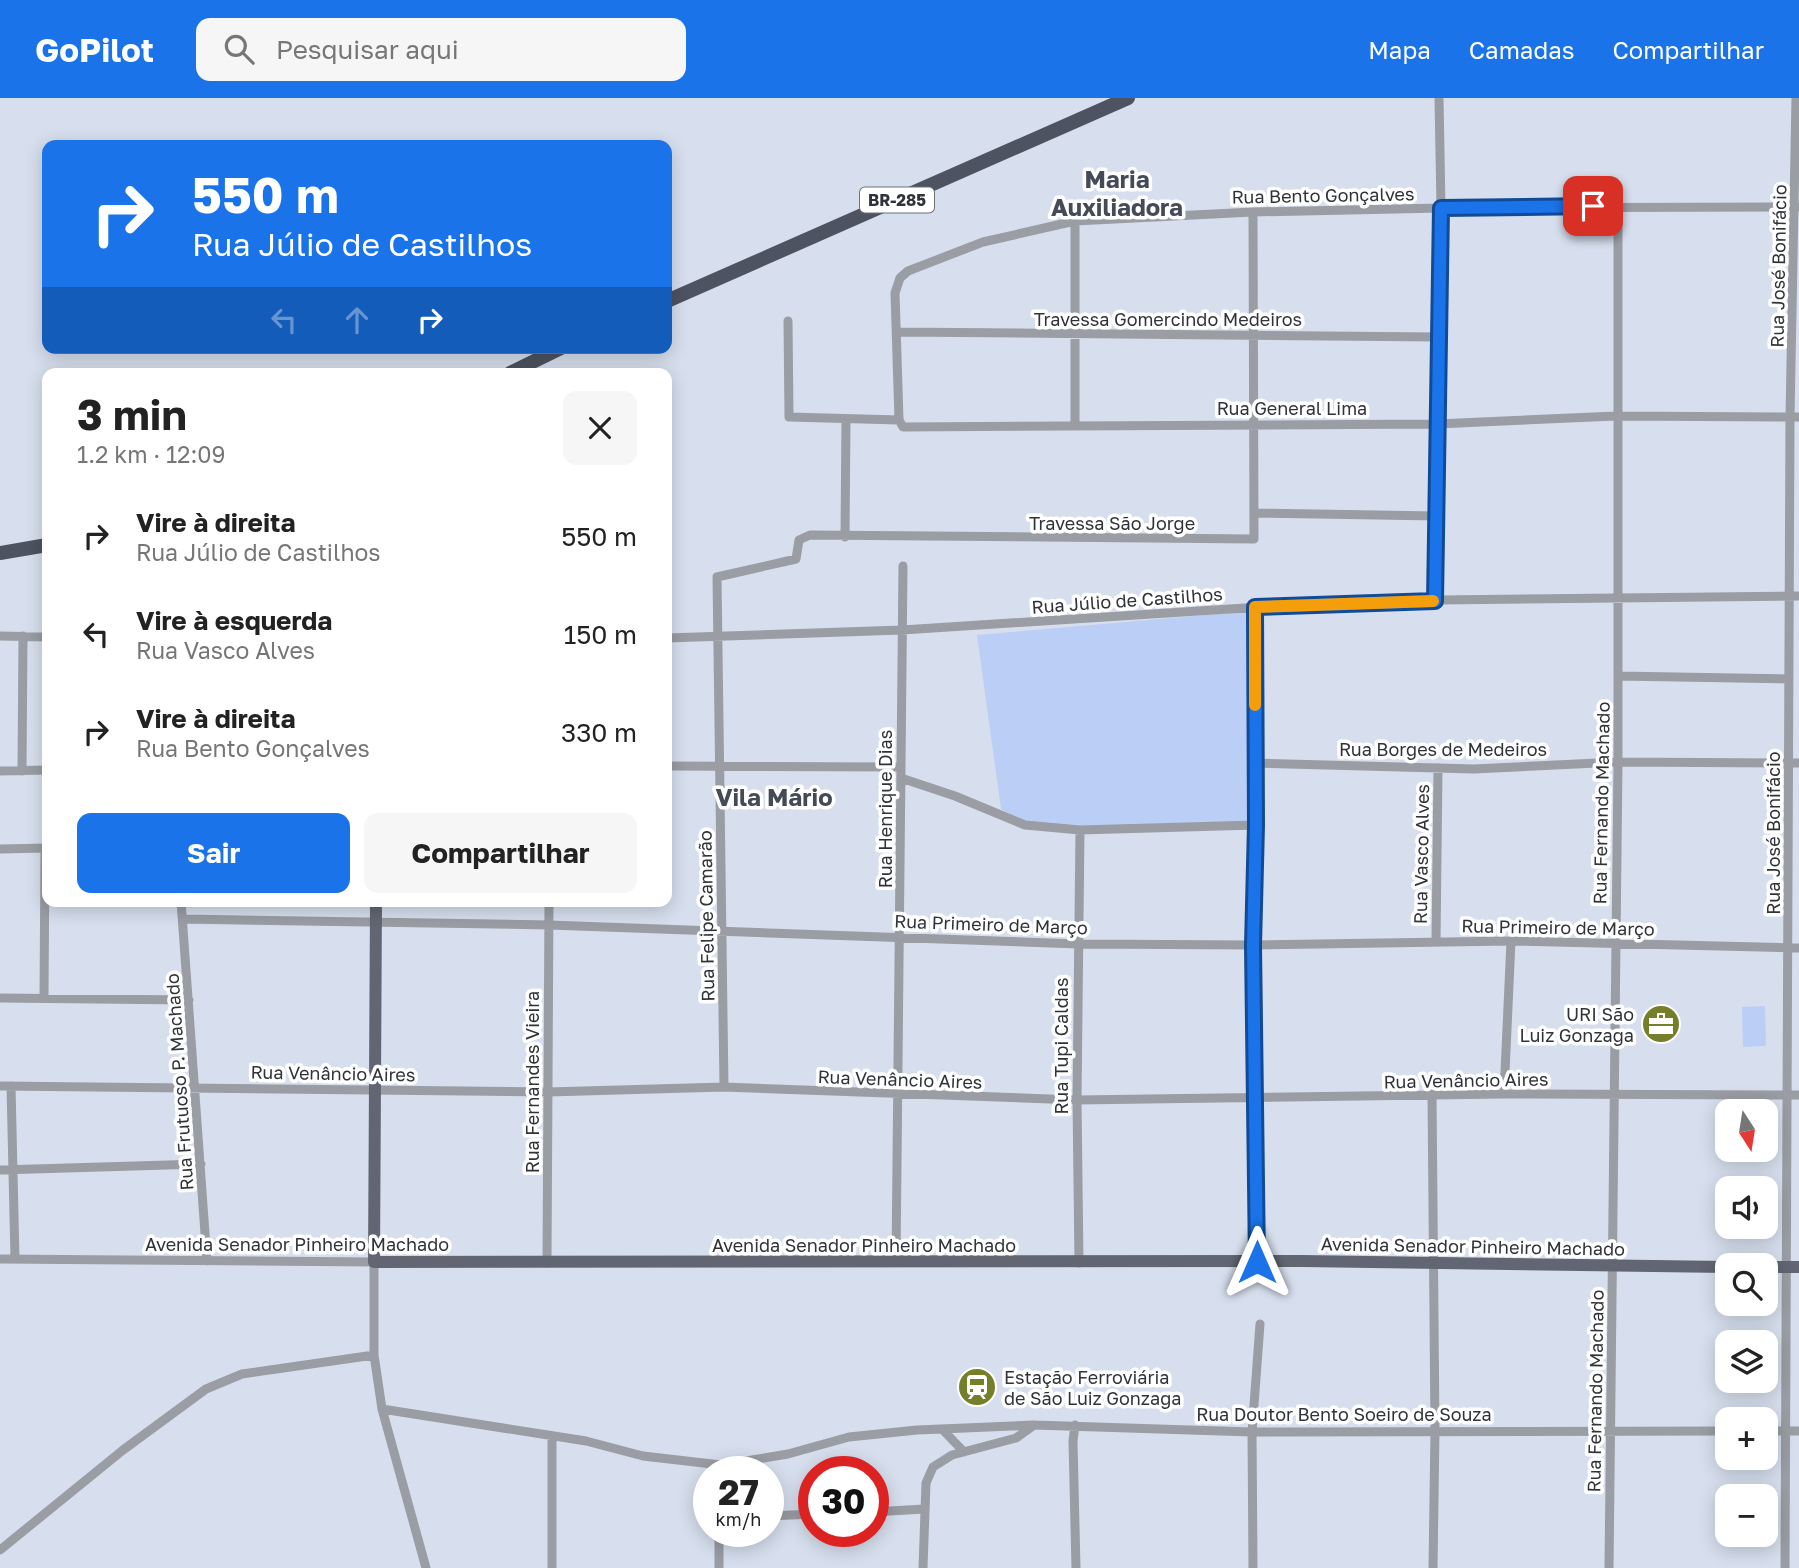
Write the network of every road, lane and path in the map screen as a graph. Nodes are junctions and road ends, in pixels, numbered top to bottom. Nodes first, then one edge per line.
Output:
1 (1128, 98) edge
2 (1439, 98) edge
3 (1796, 98) edge
4 (1618, 206) junction
5 (1797, 207) edge
6 (1441, 208) junction
7 (1253, 212) junction
8 (1075, 221) junction
9 (672, 299) edge
10 (788, 321) dead end
11 (898, 332) junction
12 (1254, 333) junction
13 (1073, 336) junction
14 (1438, 337) junction
15 (549, 354) edge
16 (520, 368) edge
17 (1616, 416) junction
18 (1794, 417) edge
19 (846, 419) junction
20 (899, 420) junction
21 (1075, 423) junction
22 (1251, 424) junction
23 (1437, 424) junction
24 (1254, 513) junction
25 (1437, 516) junction
26 (845, 537) junction
27 (42, 546) edge
28 (0, 553) edge
29 (903, 566) dead end
30 (717, 577) joint
31 (1788, 596) junction
32 (1799, 596) edge
33 (1616, 597) junction
34 (1435, 601) junction
35 (1255, 607) junction
36 (902, 630) junction
37 (720, 635) junction
38 (0, 636) edge
39 (23, 636) junction
40 (42, 637) edge
41 (672, 638) edge
42 (1618, 676) junction
43 (1789, 679) junction
44 (1618, 762) junction
45 (1256, 763) junction
46 (1794, 763) edge
47 (672, 766) edge
48 (901, 767) junction
49 (719, 768) junction
50 (1438, 768) junction
51 (42, 770) edge
52 (0, 771) edge
53 (22, 771) junction
54 (901, 778) junction
55 (1256, 825) junction
56 (1080, 830) junction
57 (42, 848) edge
58 (0, 849) edge
59 (1788, 858) junction
60 (1799, 858) edge
61 (45, 907) edge
62 (182, 907) edge
63 (376, 907) edge
64 (549, 907) edge
65 (183, 919) junction
66 (377, 921) junction
67 (549, 925) junction
68 (722, 930) junction
69 (900, 936) junction
70 (1436, 941) junction
71 (1511, 941) junction
72 (1077, 944) junction
73 (1615, 944) junction
74 (1253, 945) junction
75 (1788, 948) junction
76 (1799, 948) edge
77 (0, 998) edge
78 (44, 998) junction
79 (189, 1000) junction
80 (0, 1086) edge
81 (11, 1086) junction
82 (196, 1087) junction
83 (724, 1087) junction
84 (374, 1088) junction
85 (548, 1093) junction
86 (1432, 1094) junction
87 (1504, 1094) junction
88 (898, 1095) junction
89 (1612, 1095) junction
90 (1787, 1095) junction
91 (1799, 1095) edge
92 (1257, 1097) junction
93 (1077, 1100) junction
94 (201, 1164) junction
95 (0, 1170) edge
96 (14, 1170) junction
97 (0, 1258) edge
98 (15, 1258) junction
99 (207, 1261) junction
100 (373, 1262) junction
101 (897, 1262) junction
102 (1257, 1262) junction
103 (547, 1263) junction
104 (1079, 1263) junction
105 (1432, 1264) junction
106 (1612, 1266) junction
107 (1715, 1267) edge
108 (1793, 1267) edge
109 (1259, 1324) dead end
110 (374, 1355) junction
111 (382, 1409) junction
112 (1034, 1424) junction
113 (1075, 1425) junction
114 (942, 1429) junction
115 (1435, 1430) junction
116 (1609, 1431) junction
117 (1715, 1431) edge
118 (1778, 1431) edge
119 (1785, 1431) junction
120 (1799, 1431) edge
121 (1252, 1432) junction
122 (552, 1437) junction
123 (964, 1452) junction
124 (778, 1456) edge
125 (693, 1464) edge
126 (924, 1509) junction
127 (889, 1511) edge
128 (719, 1547) edge
129 (0, 1550) edge
130 (426, 1568) edge
131 (552, 1568) edge
132 (719, 1568) edge
133 (923, 1568) edge
134 (1076, 1568) edge
135 (1253, 1568) edge
136 (1433, 1568) edge
137 (1609, 1568) edge
138 (1785, 1568) edge

1 - 9 highway, BR-285
2 - 6 street
3 - 5 street, Rua José Bonifácio
4 - 5 street, Rua Bento Gonçalves
4 - 6 street, Rua Bento Gonçalves
4 - 17 street, Rua Fernando Machado
5 - 18 street, Rua José Bonifácio
6 - 7 street, Rua Bento Gonçalves
6 - 14 street
7 - 8 street, Rua Bento Gonçalves
7 - 12 street
8 - 11 street, Rua Bento Gonçalves
8 - 13 street
10 - 19 street, Rua General Lima
11 - 13 street, Travessa Gomercindo Medeiros
11 - 20 street
12 - 13 street, Travessa Gomercindo Medeiros
12 - 14 street, Travessa Gomercindo Medeiros
12 - 22 street
13 - 21 street
14 - 23 street
15 - 16 highway
17 - 18 street, Rua General Lima
17 - 23 street, Rua General Lima
17 - 33 street, Rua Fernando Machado
18 - 31 street, Rua José Bonifácio
19 - 20 street, Rua General Lima
19 - 26 street
20 - 21 street, Rua General Lima
21 - 22 street, Rua General Lima
22 - 23 street, Rua General Lima
22 - 24 street
23 - 25 street
24 - 25 street
24 - 26 street, Travessa São Jorge
25 - 34 street
26 - 30 street, Travessa São Jorge
27 - 28 highway
29 - 36 street, Rua Henrique Dias
30 - 37 street, Rua Felipe Camarão
31 - 32 street, Rua Júlio de Castilhos
31 - 33 street, Rua Júlio de Castilhos
31 - 43 street, Rua José Bonifácio
33 - 34 street, Rua Júlio de Castilhos
33 - 42 street, Rua Fernando Machado
34 - 35 street, Rua Júlio de Castilhos
35 - 36 street, Rua Júlio de Castilhos
35 - 45 street
36 - 37 street, Rua Júlio de Castilhos
36 - 48 street, Rua Henrique Dias
37 - 41 street, Rua Júlio de Castilhos
37 - 49 street, Rua Felipe Camarão
38 - 39 street
39 - 40 street
39 - 53 street
42 - 43 street
42 - 44 street, Rua Fernando Machado
43 - 46 street, Rua José Bonifácio
44 - 46 street, Rua Borges de Medeiros
44 - 50 street, Rua Borges de Medeiros
44 - 73 street, Rua Fernando Machado
45 - 50 street, Rua Borges de Medeiros
45 - 55 street
46 - 59 street, Rua José Bonifácio
47 - 49 street
48 - 49 street
48 - 54 street, Rua Henrique Dias
49 - 68 street, Rua Felipe Camarão
50 - 70 street, Rua Vasco Alves
51 - 53 street
52 - 53 street
54 - 56 street
54 - 69 street, Rua Henrique Dias
55 - 56 street
55 - 74 street
56 - 72 street, Rua Tupi Caldas
57 - 58 street
59 - 60 street
59 - 75 street, Rua José Bonifácio
61 - 78 street
62 - 65 street, Rua Frutuoso P. Machado
63 - 66 main road
64 - 67 street, Rua Fernandes Vieira
65 - 66 street, Rua Primeiro de Março
65 - 79 street, Rua Frutuoso P. Machado
66 - 67 street, Rua Primeiro de Março
66 - 84 main road
67 - 68 street, Rua Primeiro de Março
67 - 85 street, Rua Fernandes Vieira
68 - 69 street, Rua Primeiro de Março
68 - 83 street, Rua Felipe Camarão
69 - 72 street, Rua Primeiro de Março
69 - 88 street, Rua Henrique Dias
70 - 71 street, Rua Primeiro de Março
70 - 74 street, Rua Primeiro de Março
71 - 73 street, Rua Primeiro de Março
71 - 87 street
72 - 74 street, Rua Primeiro de Março
72 - 93 street, Rua Tupi Caldas
73 - 75 street, Rua Primeiro de Março
73 - 89 street, Rua Fernando Machado
74 - 92 street
75 - 76 street, Rua Primeiro de Março
75 - 90 street, Rua José Bonifácio
77 - 78 street
78 - 79 street
79 - 82 street, Rua Frutuoso P. Machado
80 - 81 street, Rua Venâncio Aires
81 - 82 street, Rua Venâncio Aires
81 - 96 street
82 - 84 street, Rua Venâncio Aires
82 - 94 street, Rua Frutuoso P. Machado
83 - 85 street, Rua Venâncio Aires
83 - 88 street, Rua Venâncio Aires
84 - 85 street, Rua Venâncio Aires
84 - 100 main road
85 - 103 street, Rua Fernandes Vieira
86 - 87 street, Rua Venâncio Aires
86 - 92 street, Rua Venâncio Aires
86 - 105 street
87 - 89 street, Rua Venâncio Aires
88 - 93 street, Rua Venâncio Aires
88 - 101 street, Rua Henrique Dias
89 - 90 street, Rua Venâncio Aires
89 - 106 street, Rua Fernando Machado
90 - 91 street, Rua Venâncio Aires
90 - 108 street, Rua José Bonifácio
92 - 93 street, Rua Venâncio Aires
92 - 102 street
93 - 104 street, Rua Tupi Caldas
94 - 96 street
94 - 99 street, Rua Frutuoso P. Machado
95 - 96 street
96 - 98 street
97 - 98 street, Avenida Senador Pinheiro Machado
98 - 99 street, Avenida Senador Pinheiro Machado
99 - 100 street, Avenida Senador Pinheiro Machado
100 - 103 main road, Avenida Senador Pinheiro Machado
100 - 110 street
101 - 103 main road, Avenida Senador Pinheiro Machado
101 - 104 main road, Avenida Senador Pinheiro Machado
102 - 104 main road, Avenida Senador Pinheiro Machado
102 - 105 main road, Avenida Senador Pinheiro Machado
105 - 106 main road, Avenida Senador Pinheiro Machado
105 - 115 street
106 - 107 main road, Avenida Senador Pinheiro Machado
106 - 116 street, Rua Fernando Machado
108 - 119 street, Rua José Bonifácio
109 - 121 street
110 - 111 street
110 - 129 street
111 - 122 street, Rua Doutor Bento Soeiro de Souza
111 - 130 street
112 - 113 street, Rua Doutor Bento Soeiro de Souza
112 - 114 street, Rua Doutor Bento Soeiro de Souza
112 - 123 street
113 - 121 street, Rua Doutor Bento Soeiro de Souza
113 - 134 street
114 - 123 street
114 - 124 street, Rua Doutor Bento Soeiro de Souza
115 - 116 street, Rua Doutor Bento Soeiro de Souza
115 - 121 street, Rua Doutor Bento Soeiro de Souza
115 - 136 street
116 - 117 street, Rua Doutor Bento Soeiro de Souza
116 - 137 street, Rua Fernando Machado
118 - 119 street
119 - 120 street
119 - 138 street, Rua José Bonifácio
121 - 135 street
122 - 125 street, Rua Doutor Bento Soeiro de Souza
122 - 131 street
123 - 126 street
126 - 127 street
126 - 133 street
128 - 132 street

